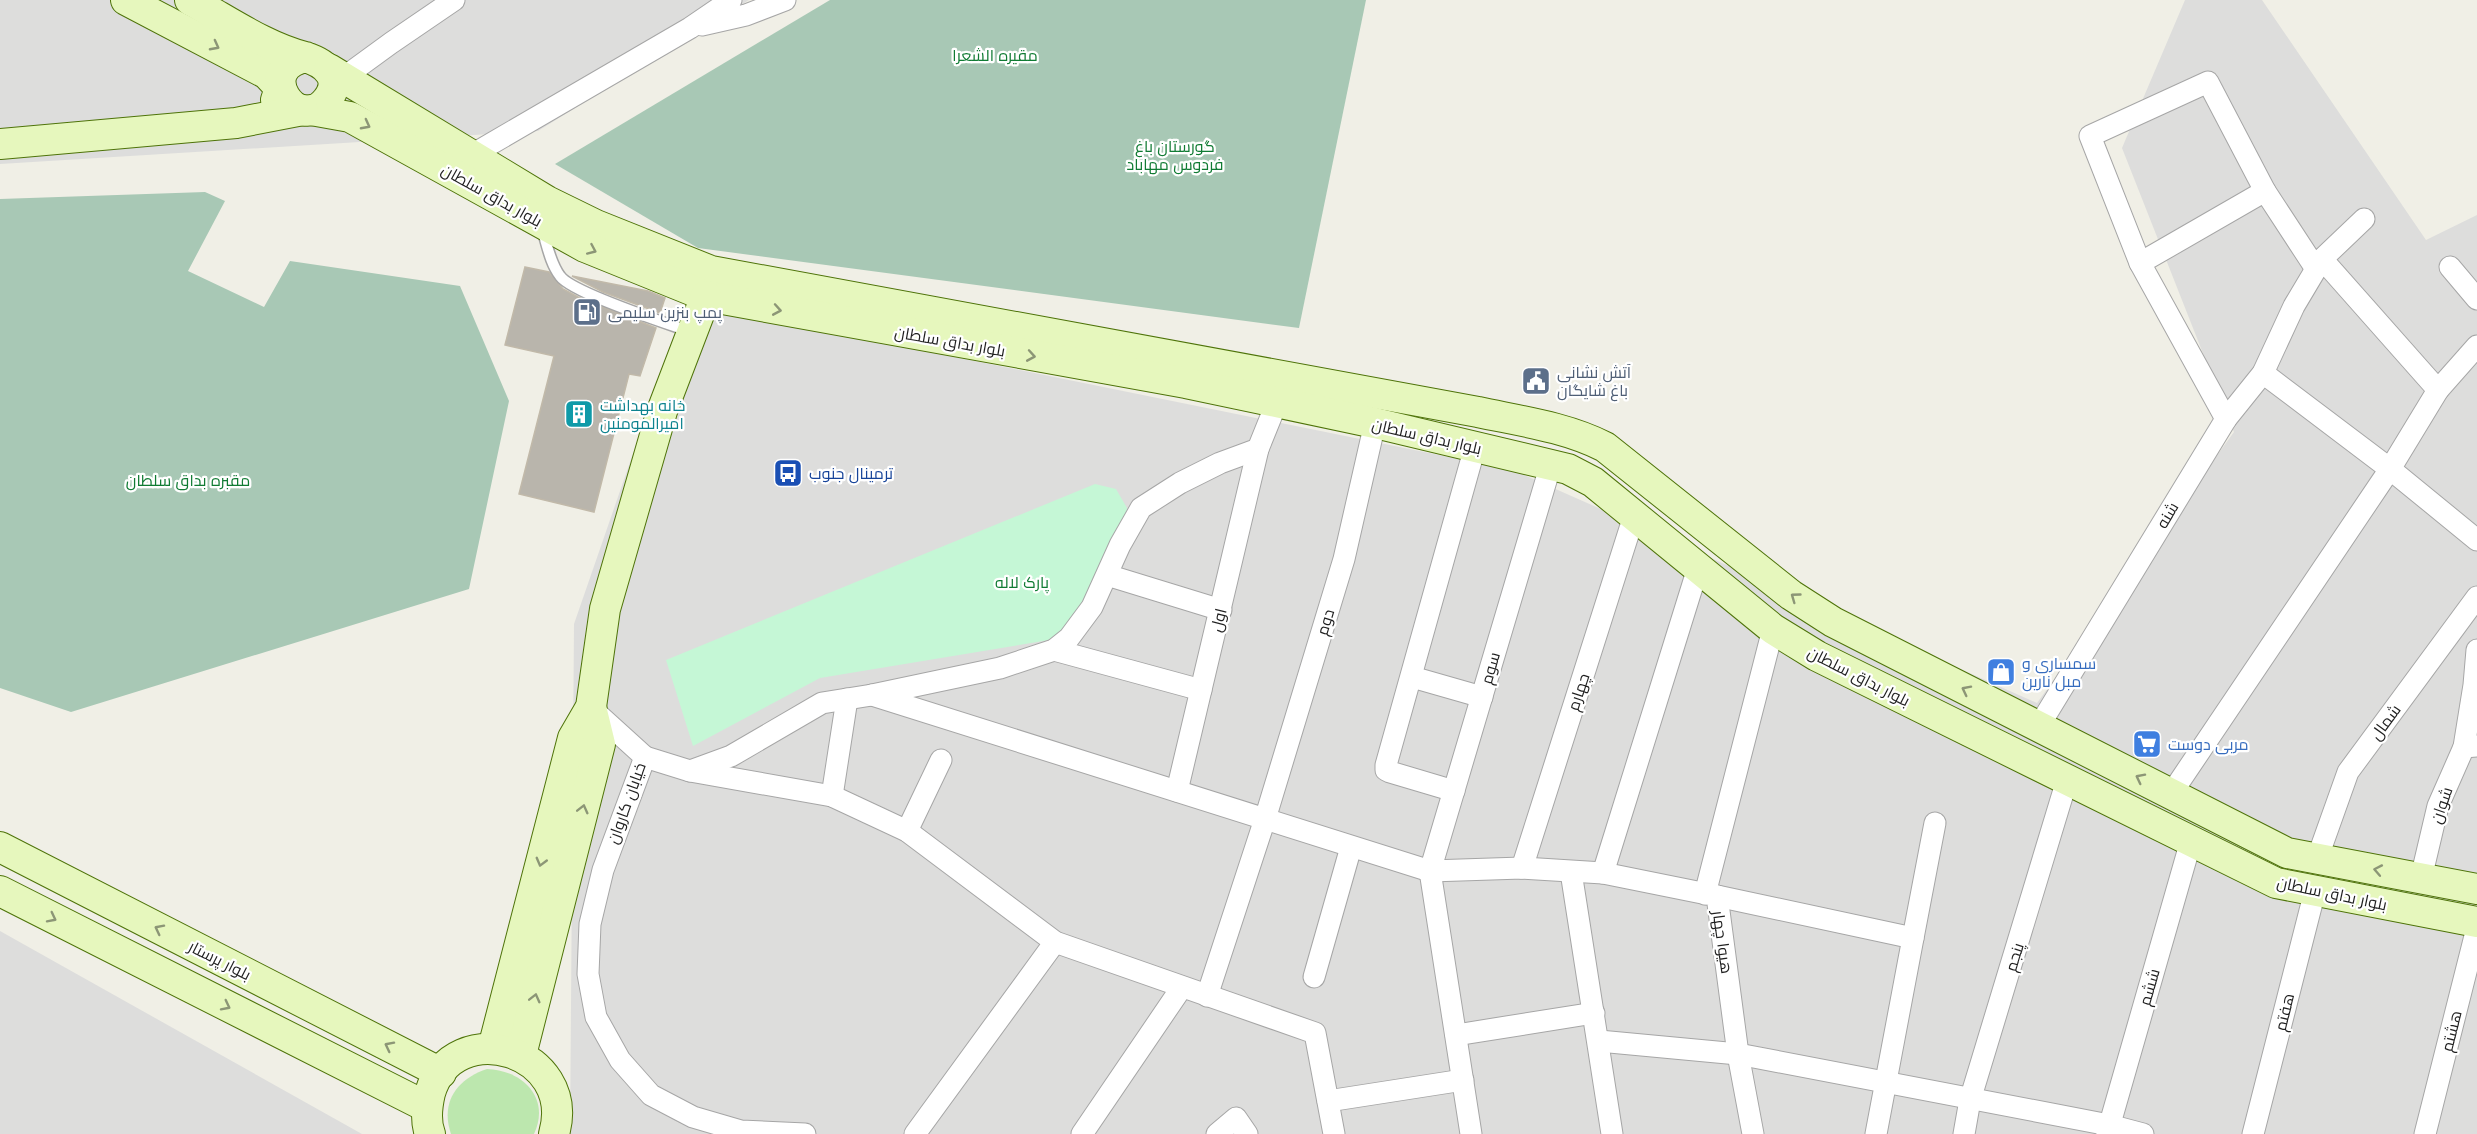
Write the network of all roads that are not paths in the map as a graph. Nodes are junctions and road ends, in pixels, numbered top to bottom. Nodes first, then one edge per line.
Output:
1 (126, 0) edge
2 (157, 0) edge
3 (190, 0) edge
4 (454, 0) edge
5 (730, 0) edge
6 (785, 0) edge
7 (178, 27) junction
8 (690, 28) junction
9 (326, 68) junction
10 (280, 88) junction
11 (307, 110) junction
12 (256, 120) junction
13 (0, 144) edge
14 (470, 156) junction
15 (2265, 191) junction
16 (2364, 219) dead end
17 (540, 223) junction
18 (2140, 263) junction
19 (2319, 264) junction
20 (2450, 267) dead end
21 (706, 296) junction
22 (2477, 299) edge
23 (691, 332) junction
24 (2477, 346) edge
25 (2263, 373) junction
26 (2438, 390) junction
27 (1276, 402) junction
28 (1458, 409) junction
29 (1504, 417) junction
30 (2226, 418) junction
31 (1376, 423) junction
32 (1474, 447) junction
33 (1258, 449) junction
34 (1551, 464) junction
35 (2390, 469) junction
36 (1634, 516) junction
37 (2477, 540) edge
38 (1698, 568) junction
39 (1107, 575) junction
40 (2477, 597) edge
41 (1221, 610) junction
42 (1773, 629) junction
43 (1053, 650) junction
44 (2477, 650) edge
45 (1412, 678) junction
46 (2476, 685) edge
47 (1201, 690) junction
48 (872, 695) junction
49 (1482, 697) junction
50 (847, 699) junction
51 (591, 707) junction
52 (2039, 726) junction
53 (2470, 746) edge
54 (645, 758) junction
55 (941, 760) dead end
56 (690, 771) junction
57 (2067, 780) junction
58 (1177, 791) junction
59 (1454, 791) junction
60 (2171, 794) junction
61 (832, 796) junction
62 (1265, 819) junction
63 (1935, 823) dead end
64 (907, 831) junction
65 (2191, 841) junction
66 (0, 847) edge
67 (1351, 847) junction
68 (2317, 859) junction
69 (1522, 868) junction
70 (1430, 871) junction
71 (1571, 872) junction
72 (1603, 873) junction
73 (2421, 878) junction
74 (2477, 889) edge
75 (0, 891) edge
76 (2314, 891) junction
77 (1711, 895) junction
78 (2477, 922) edge
79 (2477, 928) edge
80 (1913, 938) junction
81 (1054, 942) junction
82 (1314, 977) dead end
83 (1182, 987) junction
84 (1208, 996) junction
85 (1594, 1013) junction
86 (1456, 1035) junction
87 (1599, 1041) junction
88 (507, 1052) junction
89 (1738, 1054) junction
90 (441, 1073) junction
91 (1463, 1080) junction
92 (1887, 1083) junction
93 (1970, 1100) junction
94 (1328, 1101) junction
95 (428, 1121) edge
96 (562, 1130) edge
97 (2108, 1130) edge
98 (805, 1134) edge
99 (915, 1134) edge
100 (1082, 1134) edge
101 (1217, 1134) edge
102 (1247, 1134) edge
103 (1334, 1134) edge
104 (1471, 1134) edge
105 (1612, 1134) edge
106 (1753, 1134) edge
107 (1876, 1134) edge
108 (1964, 1134) edge
109 (2143, 1134) edge
110 (2253, 1134) edge
111 (2425, 1134) edge

1 - 7 main road
2 - 7 main road
3 - 9 main road, بلوار بداق سلطان
4 - 9 street
5 - 8 street
6 - 8 street
7 -> 10 main road
8 - 14 street
9 - 10 main road
9 - 11 main road
9 - 14 main road, بلوار بداق سلطان
10 - 11 main road
10 - 12 main road
11 - 12 main road
11 -> 17 main road, بلوار بداق سلطان
12 - 13 main road
14 - 28 main road, بلوار بداق سلطان
15 - 18 street
15 - 18 street
15 - 19 street
16 - 19 street, شنه
17 -> 21 main road, بلوار بداق سلطان
17 - 23 lane
18 - 30 street
19 - 25 street, شنه
19 - 26 street
20 - 22 street
21 - 23 main road
21 -> 27 main road, بلوار بداق سلطان
23 - 51 main road
24 - 26 street
25 - 30 street, شنه
25 - 35 street
26 - 35 street
27 - 31 main road, بلوار بداق سلطان
27 - 33 street, اول
28 - 29 main road, بلوار بداق سلطان
28 - 32 main road
29 - 32 main road
52 -> 29 main road, بلوار بداق سلطان
30 - 52 street, شنه
31 - 32 main road, بلوار بداق سلطان
31 - 62 street, دوم
32 - 34 main road, بلوار بداق سلطان
32 - 45 street
33 - 39 street
33 - 41 street, اول
34 - 36 main road, بلوار بداق سلطان
34 - 49 street, سوم
35 - 37 street
35 - 60 street
36 - 38 main road, بلوار بداق سلطان
36 - 69 street, چهارم
38 - 42 main road, بلوار بداق سلطان
38 - 72 street
39 - 41 street
39 - 43 street
40 - 68 street, شمال
41 - 47 street, اول
42 - 57 main road, بلوار بداق سلطان
42 - 77 street
43 - 47 street
43 - 48 street
44 - 46 street, شوان
45 - 49 street
45 - 59 street
46 - 53 street, شوان
47 - 58 street, اول
48 - 50 street
48 - 58 street, هیوا چهار
49 - 59 street, سوم
50 - 56 street
50 - 61 street
51 - 54 street, خیابان کاروان
51 - 88 main road
60 -> 52 main road, بلوار بداق سلطان
53 - 73 street, شوان
54 - 56 street
54 - 98 street, خیابان کاروان
55 - 64 street
56 - 61 street
57 - 65 main road, بلوار بداق سلطان
57 - 93 street, پنجم
58 - 62 street, هیوا چهار
59 - 70 street, سوم
60 - 68 main road, بلوار بداق سلطان
61 - 64 street
62 - 67 street, هیوا چهار
62 - 84 street, دوم
63 - 80 street
64 - 81 street
65 - 76 main road, بلوار بداق سلطان
65 - 97 street, ششم
90 -> 66 main road, بلوار پرستار
67 - 70 street, هیوا چهار
67 - 82 street
73 -> 68 main road, بلوار بداق سلطان
69 - 70 street, هیوا چهار
69 - 71 street, هیوا چهار
70 - 86 street
71 - 72 street, هیوا چهار
71 - 85 street
72 - 77 street, هیوا چهار
73 - 74 main road, بلوار بداق سلطان
75 -> 95 main road
76 - 78 main road, بلوار بداق سلطان
76 - 110 street, هفتم
77 - 80 street
77 - 89 street, هیوا چهار
79 - 111 street, هشتم
80 - 92 street
81 - 83 street
81 - 99 street
83 - 84 street
83 - 100 street
84 - 94 street
85 - 86 street
85 - 87 street
86 - 91 street
87 - 89 street
87 - 105 street
88 - 90 main road
88 - 96 main road
89 - 92 street
89 - 106 street, هیوا چهار
90 - 95 main road
91 - 94 street
91 - 104 street
92 - 93 street
92 - 107 street
93 - 97 street
93 - 108 street, پنجم
94 - 103 street
97 - 109 street
101 - 102 street

